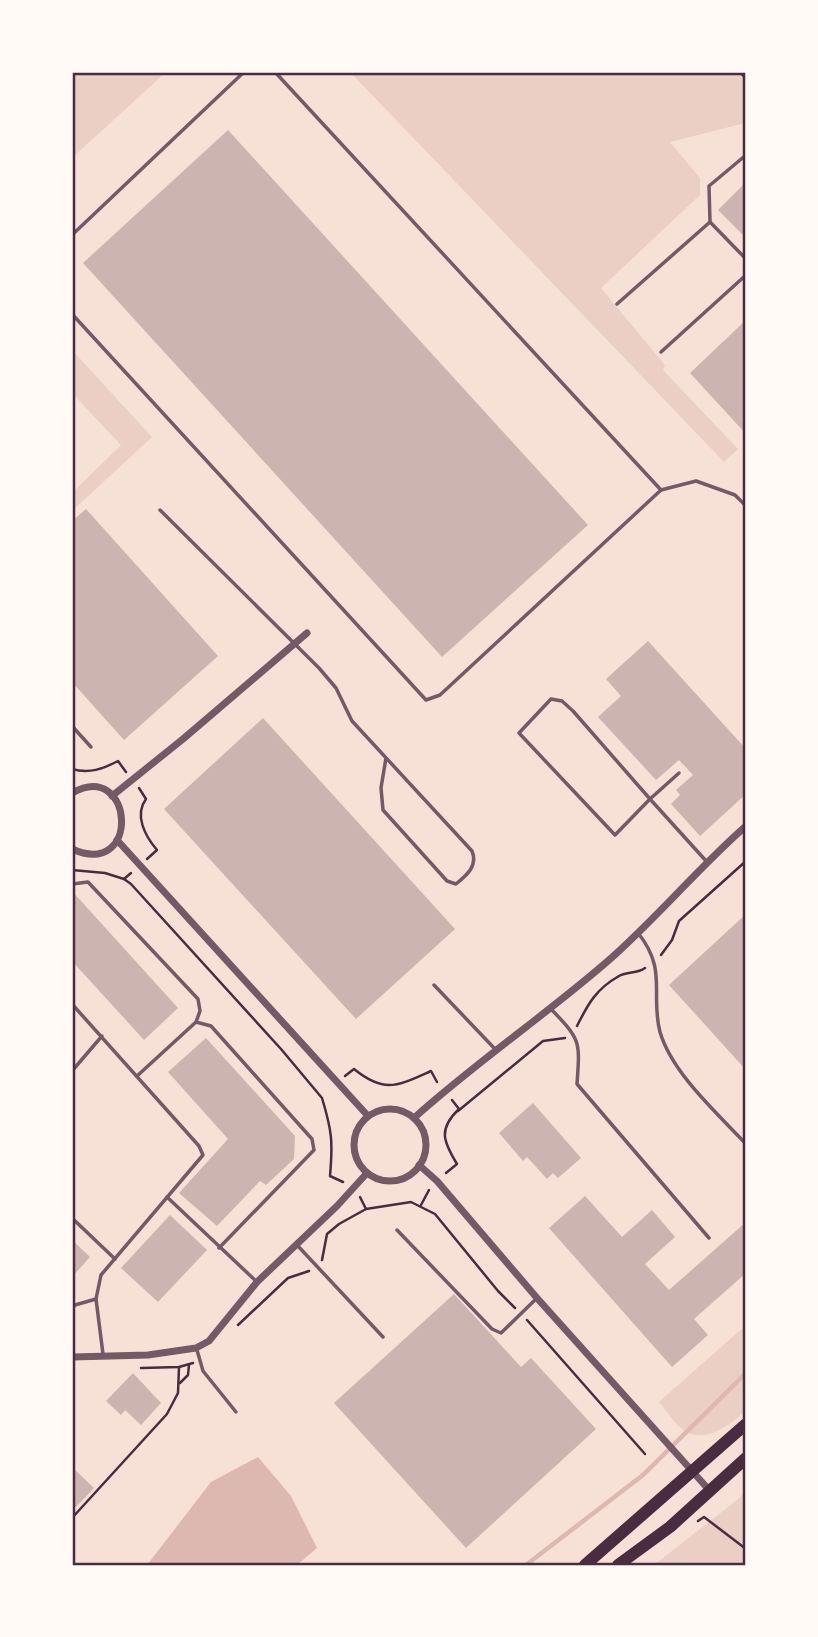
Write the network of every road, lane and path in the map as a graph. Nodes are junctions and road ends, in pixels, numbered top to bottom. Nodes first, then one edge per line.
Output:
1 (244, 72) edge
2 (275, 72) edge
3 (740, 72) edge
4 (746, 79) edge
5 (746, 155) edge
6 (710, 222) junction
7 (72, 235) edge
8 (746, 259) edge
9 (746, 275) edge
10 (617, 304) dead end
11 (72, 314) edge
12 (661, 352) dead end
13 (661, 490) junction
14 (746, 506) edge
15 (160, 510) dead end
16 (307, 633) dead end
17 (295, 644) junction
18 (72, 726) edge
19 (91, 747) dead end
20 (386, 758) junction
21 (122, 766) dead end
22 (72, 769) edge
23 (679, 773) dead end
24 (72, 793) edge
25 (112, 796) junction
26 (650, 799) junction
27 (746, 826) edge
28 (117, 840) junction
29 (72, 849) edge
30 (746, 861) edge
31 (707, 862) junction
32 (124, 879) dead end
33 (72, 884) edge
34 (638, 933) junction
35 (655, 961) junction
36 (434, 985) dead end
37 (72, 1004) edge
38 (549, 1008) junction
39 (196, 1022) junction
40 (572, 1031) junction
41 (103, 1036) junction
42 (496, 1050) junction
43 (72, 1057) edge
44 (78, 1063) junction
45 (72, 1071) edge
46 (347, 1075) dead end
47 (137, 1076) junction
48 (437, 1082) dead end
49 (330, 1092) dead end
50 (322, 1098) junction
51 (452, 1100) dead end
52 (459, 1109) junction
53 (368, 1116) junction
54 (414, 1118) junction
55 (746, 1144) edge
56 (419, 1166) junction
57 (451, 1168) dead end
58 (367, 1172) junction
59 (330, 1176) dead end
60 (427, 1192) dead end
61 (167, 1198) junction
62 (421, 1205) junction
63 (366, 1209) dead end
64 (72, 1218) edge
65 (397, 1230) dead end
66 (709, 1238) dead end
67 (296, 1244) junction
68 (219, 1248) junction
69 (115, 1259) junction
70 (257, 1282) junction
71 (537, 1298) junction
72 (96, 1299) junction
73 (72, 1309) edge
74 (521, 1314) junction
75 (383, 1337) dead end
76 (196, 1348) junction
77 (103, 1356) junction
78 (72, 1357) edge
79 (190, 1365) dead end
80 (179, 1367) dead end
81 (179, 1385) junction
82 (236, 1412) dead end
83 (746, 1424) edge
84 (645, 1454) dead end
85 (746, 1458) edge
86 (692, 1471) junction
87 (711, 1492) junction
88 (72, 1508) edge
89 (78, 1512) junction
90 (72, 1518) edge
91 (695, 1524) dead end
92 (746, 1549) edge
93 (585, 1565) edge
94 (618, 1565) edge

1 - 7 lane
2 - 13 lane
3 - 4 path
5 - 6 lane
6 - 8 lane
6 - 10 lane
9 - 12 lane
11 - 13 lane
13 - 14 lane
15 - 17 lane
16 - 17 street
17 - 20 lane
17 - 25 street
18 - 19 lane
20 - 20 lane
21 - 22 path
23 - 26 lane
24 - 25 street
25 - 28 street
26 - 26 lane
26 - 31 lane
27 - 31 street
28 - 29 street
28 - 53 street
30 - 35 path
31 - 34 street
32 - 50 path
33 - 39 lane
34 - 35 lane
34 - 38 street
35 - 40 path
35 - 55 lane
36 - 42 lane
37 - 41 lane
38 - 40 lane
38 - 42 street
39 - 47 lane
39 - 68 lane
40 - 52 path
40 - 66 lane
41 - 44 lane
41 - 47 lane
42 - 54 street
43 - 44 lane
44 - 45 lane
46 - 48 path
47 - 61 lane
49 - 50 path
50 - 59 path
51 - 52 path
52 - 57 path
53 - 54 street
53 - 58 street
54 - 56 street
56 - 58 street
56 - 71 street
58 - 67 street
60 - 62 path
61 - 68 lane
61 - 69 lane
62 - 63 path
62 - 74 path
64 - 69 lane
65 - 74 lane
67 - 70 street
67 - 75 lane
68 - 70 lane
69 - 72 lane
70 - 76 street
71 - 74 lane
71 - 86 street
72 - 73 lane
72 - 77 lane
74 - 84 path
76 - 77 street
76 - 82 lane
77 - 78 street
79 - 81 path
80 - 81 path
81 - 89 path
83 - 86 main road
85 - 87 main road
86 - 87 street
86 - 93 main road
87 - 94 main road
88 - 89 path
89 - 90 path
91 - 92 path

